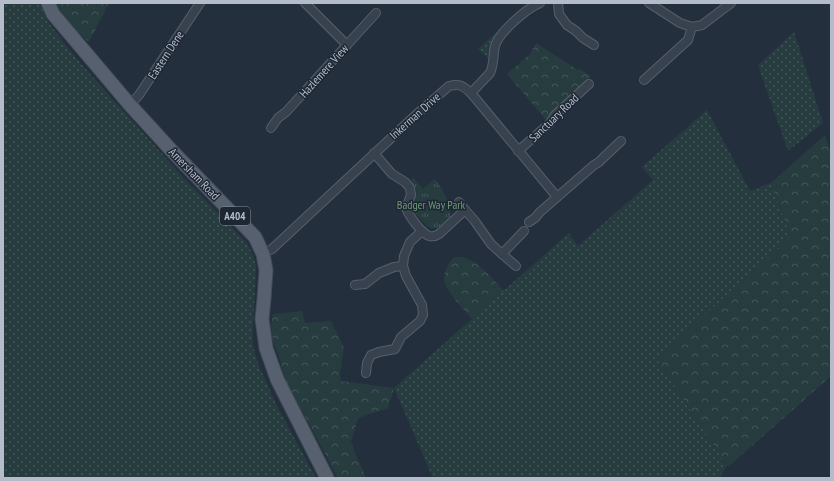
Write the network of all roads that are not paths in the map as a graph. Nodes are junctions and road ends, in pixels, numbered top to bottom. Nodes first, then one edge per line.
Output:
1 (48, 3) edge
2 (200, 3) edge
3 (305, 3) edge
4 (540, 3) edge
5 (558, 3) edge
6 (649, 3) edge
7 (730, 3) edge
8 (376, 13) dead end
9 (692, 27) junction
10 (347, 44) junction
11 (594, 45) dead end
12 (644, 80) dead end
13 (589, 84) dead end
14 (471, 93) junction
15 (130, 105) junction
16 (271, 128) dead end
17 (621, 141) dead end
18 (518, 151) junction
19 (374, 153) junction
20 (557, 197) junction
21 (459, 202) dead end
22 (465, 210) junction
23 (529, 222) dead end
24 (524, 231) dead end
25 (422, 232) junction
26 (263, 254) junction
27 (502, 254) junction
28 (403, 266) junction
29 (516, 266) dead end
30 (355, 285) dead end
31 (366, 373) dead end
32 (327, 478) edge

1 - 15 main road, Amersham Road / A404
2 - 15 street, Eastern Dene
3 - 10 street
4 - 14 street
5 - 11 street
6 - 9 street
7 - 9 street
8 - 10 street, Hazlemere View
9 - 12 street
10 - 16 street, Hazlemere View
13 - 18 street, Sanctuary Road
14 - 18 street, Inkerman Drive
14 - 19 street, Inkerman Drive
15 - 26 main road, Amersham Road / A404
17 - 20 street
18 - 20 street, Inkerman Drive
19 - 25 street
19 - 26 street, Inkerman Drive
20 - 23 street
21 - 22 street
22 - 25 street
22 - 27 street
24 - 27 street
25 - 28 street
26 - 32 main road, Amersham Road / A404
27 - 29 street
28 - 30 street
28 - 31 street

